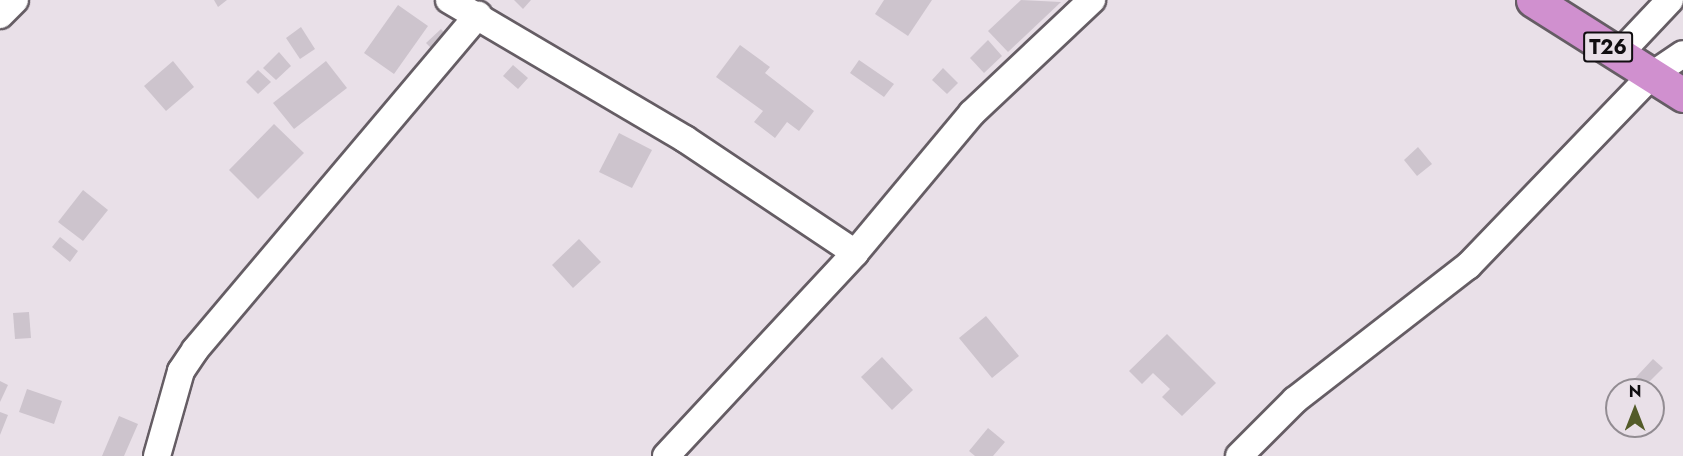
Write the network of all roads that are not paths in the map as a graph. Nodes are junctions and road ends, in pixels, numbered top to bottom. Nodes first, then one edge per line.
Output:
1 (15, 0) edge
2 (449, 0) edge
3 (1092, 0) edge
4 (1670, 0) edge
5 (1546, 5) edge
6 (0, 15) edge
7 (478, 15) junction
8 (1619, 54) junction
9 (1683, 54) edge
10 (1652, 75) junction
11 (1683, 95) edge
12 (855, 253) junction
13 (157, 456) edge
14 (666, 456) edge
15 (1239, 456) edge

1 - 6 street
2 - 7 street
3 - 12 street
4 - 8 street
5 - 8 highway, T26
7 - 12 street
7 - 13 street
8 - 10 highway, T26
9 - 10 street
10 - 11 highway, T26
10 - 15 street
12 - 14 street

